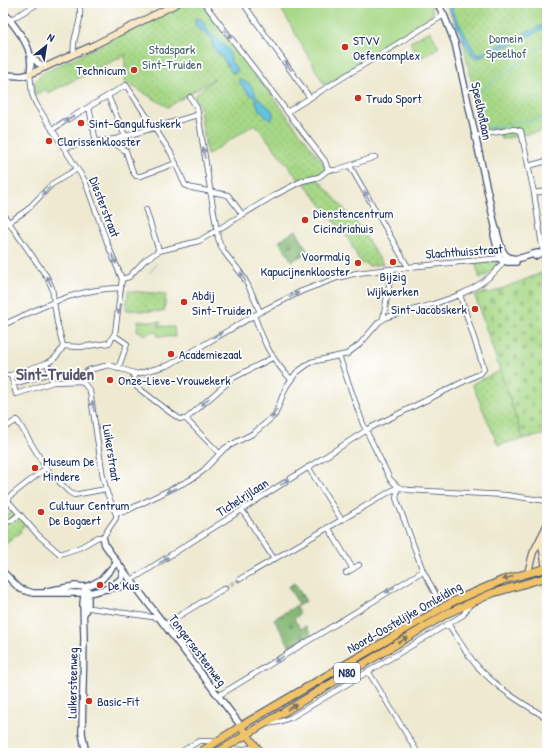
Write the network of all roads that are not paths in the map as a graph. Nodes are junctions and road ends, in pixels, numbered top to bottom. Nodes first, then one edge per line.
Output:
1 (39, 3) edge
2 (79, 3) edge
3 (178, 3) edge
4 (204, 3) edge
5 (243, 3) edge
6 (437, 3) edge
7 (4, 13) edge
8 (444, 15) junction
9 (10, 20) junction
10 (74, 54) junction
11 (31, 56) junction
12 (46, 67) junction
13 (30, 74) junction
14 (4, 77) edge
15 (108, 96) junction
16 (190, 97) dead end
17 (310, 98) junction
18 (89, 107) junction
19 (287, 112) junction
20 (197, 115) junction
21 (155, 128) junction
22 (52, 130) junction
23 (126, 136) junction
24 (476, 136) junction
25 (116, 139) junction
26 (96, 142) junction
27 (64, 148) junction
28 (375, 157) dead end
29 (547, 161) edge
30 (176, 163) junction
31 (350, 166) junction
32 (528, 166) junction
33 (77, 168) junction
34 (328, 170) junction
35 (547, 191) edge
36 (210, 192) junction
37 (534, 193) junction
38 (146, 210) dead end
39 (3, 214) edge
40 (242, 214) junction
41 (5, 224) edge
42 (215, 231) junction
43 (159, 251) junction
44 (544, 252) edge
45 (503, 259) junction
46 (408, 266) junction
47 (392, 268) junction
48 (122, 279) junction
49 (121, 288) junction
50 (460, 295) junction
51 (55, 302) junction
52 (260, 312) junction
53 (254, 315) junction
54 (383, 319) junction
55 (3, 325) edge
56 (113, 337) junction
57 (63, 346) junction
58 (339, 356) junction
59 (272, 358) junction
60 (47, 363) junction
61 (118, 369) junction
62 (50, 373) junction
63 (133, 374) junction
64 (3, 375) edge
65 (10, 375) junction
66 (291, 379) junction
67 (82, 380) junction
68 (53, 382) junction
69 (13, 384) junction
70 (186, 419) junction
71 (3, 428) edge
72 (366, 430) junction
73 (219, 453) junction
74 (308, 467) junction
75 (46, 468) junction
76 (398, 487) junction
77 (106, 489) junction
78 (547, 501) edge
79 (242, 510) junction
80 (116, 512) junction
81 (20, 514) junction
82 (341, 519) junction
83 (3, 524) edge
84 (547, 525) edge
85 (328, 527) junction
86 (543, 533) junction
87 (103, 537) junction
88 (274, 559) junction
89 (116, 562) junction
90 (359, 565) dead end
91 (353, 569) junction
92 (423, 571) junction
93 (3, 572) edge
94 (123, 572) junction
95 (528, 572) junction
96 (547, 572) edge
97 (346, 573) dead end
98 (240, 579) tunnel mouth
99 (132, 583) junction
100 (110, 588) junction
101 (225, 588) tunnel mouth
102 (100, 590) junction
103 (86, 591) junction
104 (436, 595) dead end
105 (472, 602) junction
106 (86, 606) junction
107 (159, 618) junction
108 (448, 624) junction
109 (164, 625) junction
110 (368, 671) junction
111 (218, 696) junction
112 (547, 718) edge
113 (262, 725) junction
114 (240, 726) junction
115 (247, 735) junction
116 (219, 741) junction
117 (258, 750) edge
118 (86, 753) edge
119 (180, 753) edge
120 (198, 753) edge
121 (216, 753) edge
122 (234, 753) edge
123 (418, 753) edge

1 - 9 street
2 - 10 street
3 - 10 main road
4 -> 19 street
17 -> 5 street
6 - 8 street, Speelhoflaan
7 - 9 street
8 - 17 street
8 - 24 street, Speelhoflaan
9 - 11 street
10 - 12 main road
11 - 12 street
11 - 13 street
12 - 13 main road
13 - 14 street
13 - 22 street, Diesterstraat
15 - 18 street
15 - 21 street
15 - 23 street
16 - 20 street
17 - 19 street
18 -> 22 street
18 - 26 street
19 - 34 street
20 - 21 street
36 -> 20 street
21 - 23 street
21 - 30 street
22 - 27 street, Diesterstraat
23 - 25 street
24 - 32 street
24 - 45 street, Speelhoflaan
25 - 26 street
25 - 30 street
26 - 27 street
27 - 33 street, Diesterstraat
28 - 31 street
29 - 32 street
30 - 36 street
31 - 34 street
46 -> 31 street
32 - 37 street
33 -> 41 street
33 -> 48 street, Diesterstraat
34 - 40 street
35 - 37 street
36 - 40 street
36 - 42 street
37 - 44 street
38 - 43 street
39 - 41 street
40 - 42 street
51 -> 41 street
42 - 43 street
52 -> 42 street
43 - 48 street
44 - 45 street, Slachthuisstraat
45 - 46 street, Slachthuisstraat
45 - 50 street
46 - 47 street, Slachthuisstraat
52 -> 47 street, Slachthuisstraat
47 - 54 street
48 - 49 street, Diesterstraat
49 - 51 street
49 -> 56 street, Diesterstraat
50 - 54 street
50 - 72 street, Tichelrijlaan
51 - 55 street
51 - 57 street
52 - 53 street, Slachthuisstraat
53 - 59 street
63 -> 53 street, Slachthuisstraat
54 - 58 street
56 - 57 street
56 - 61 street
57 - 60 street
58 - 66 street
58 - 72 street
59 - 66 street
59 -> 70 street
60 - 62 street
60 - 65 street
61 - 63 street
61 - 67 street
62 - 68 street
62 - 69 street
63 - 70 street
64 - 65 street
65 - 69 street
66 -> 73 street
67 - 68 street
77 -> 67 street, Luikerstraat
68 - 69 street
70 - 73 street
71 - 75 street
72 - 74 street, Tichelrijlaan
72 - 76 street
73 -> 80 street
79 -> 74 street, Tichelrijlaan
74 - 82 street
75 - 77 street
75 - 81 street
76 - 78 street
76 - 82 street
76 - 92 street
77 - 80 street, Luikerstraat
79 - 88 street
99 -> 79 street, Tichelrijlaan
80 - 87 street
81 - 83 street
81 - 87 street
82 - 85 street
84 - 86 main road
85 - 88 street
85 - 91 street
86 - 95 main road
86 - 96 main road
87 - 89 street
88 - 98 street
89 - 94 street, Tongersesteenweg
89 - 103 street
90 - 91 street
91 - 97 street
92 - 104 street
92 -> 111 street
93 - 103 street
94 - 99 street, Tongersesteenweg
94 - 100 street
95 - 96 main road, Noord-Oostelijke Omleiding / N80
95 -> 114 main road, Noord-Oostelijke Omleiding / N80
96 - 105 main road, Noord-Oostelijke Omleiding / N80
99 - 100 street
99 - 107 street, Tongersesteenweg
100 - 102 street
101 - 109 street
102 - 103 street
102 - 106 street
103 - 106 street, Luikersteenweg
105 - 108 street
113 -> 105 main road, Noord-Oostelijke Omleiding / N80
106 - 107 street
106 - 118 street, Luikersteenweg
107 - 109 street, Tongersesteenweg
108 - 110 street
108 - 112 street
109 - 111 street, Tongersesteenweg
110 - 113 street
110 - 123 street
111 - 114 street, Tongersesteenweg
113 - 115 main road, Noord-Oostelijke Omleiding / N80
114 - 115 main road, Tongersesteenweg
114 - 116 main road, Noord-Oostelijke Omleiding / N80
115 - 117 main road, Tongersesteenweg
115 - 121 main road, Noord-Oostelijke Omleiding / N80
116 - 119 street
116 - 120 main road, Noord-Oostelijke Omleiding / N80
117 - 122 street

